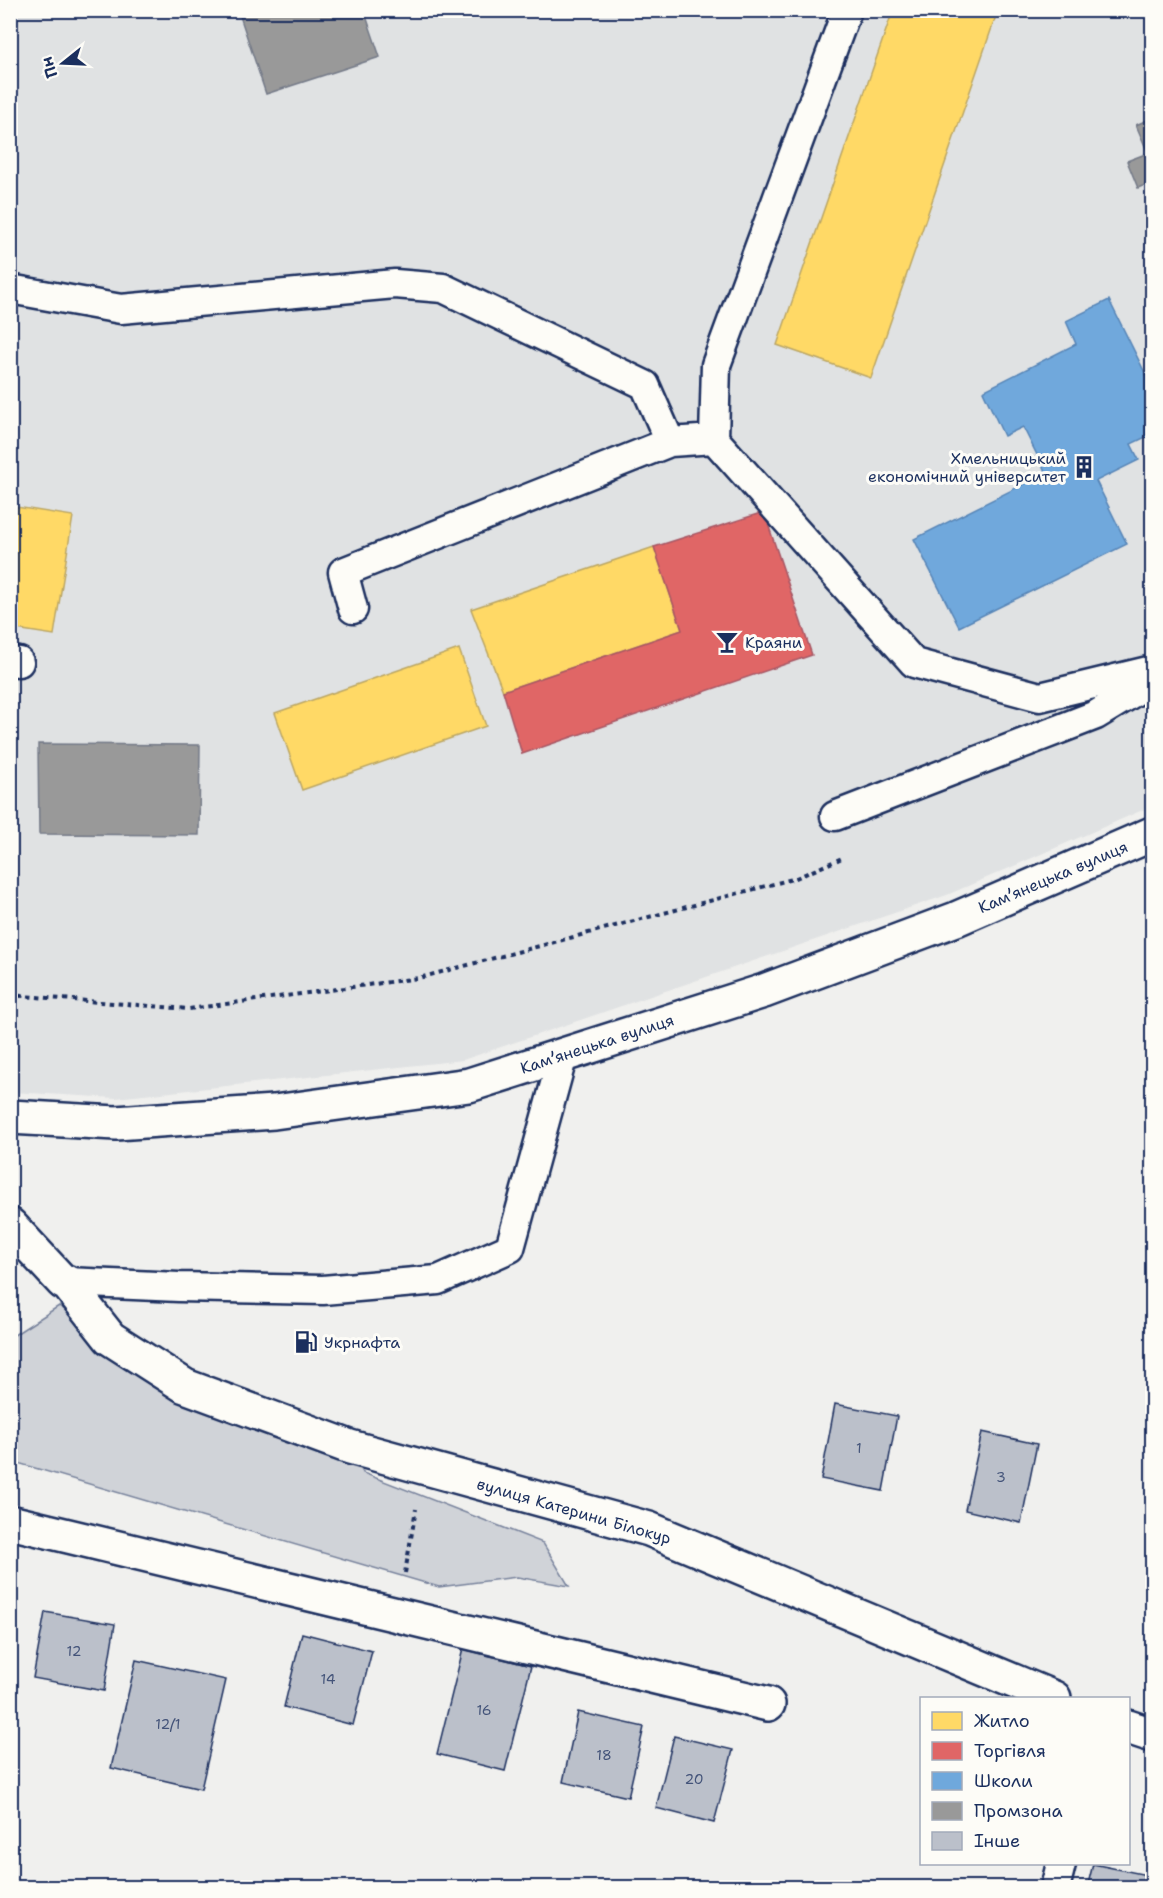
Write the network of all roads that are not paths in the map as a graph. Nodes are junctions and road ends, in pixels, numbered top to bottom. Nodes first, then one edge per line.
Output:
1 (847, 10) edge
2 (10, 289) edge
3 (714, 439) junction
4 (670, 442) junction
5 (353, 609) dead end
6 (1152, 670) edge
7 (1152, 681) edge
8 (835, 816) dead end
9 (1152, 834) edge
10 (563, 1055) junction
11 (10, 1117) edge
12 (10, 1225) edge
13 (66, 1282) junction
14 (10, 1522) edge
15 (1052, 1697) edge
16 (768, 1704) dead end
17 (1130, 1728) edge
18 (1152, 1735) edge
19 (1061, 1865) edge
20 (1055, 1887) edge

1 - 3 lane
2 - 4 lane
3 - 4 lane
3 - 6 lane
4 - 5 lane
7 - 8 lane
9 - 10 street, Камʼянецька вулиця
10 - 11 street, Камʼянецька вулиця
10 - 13 lane
12 - 13 street, вулиця Катерини Білокур
13 - 15 street, вулиця Катерини Білокур
14 - 16 street
17 - 18 street
19 - 20 lane

